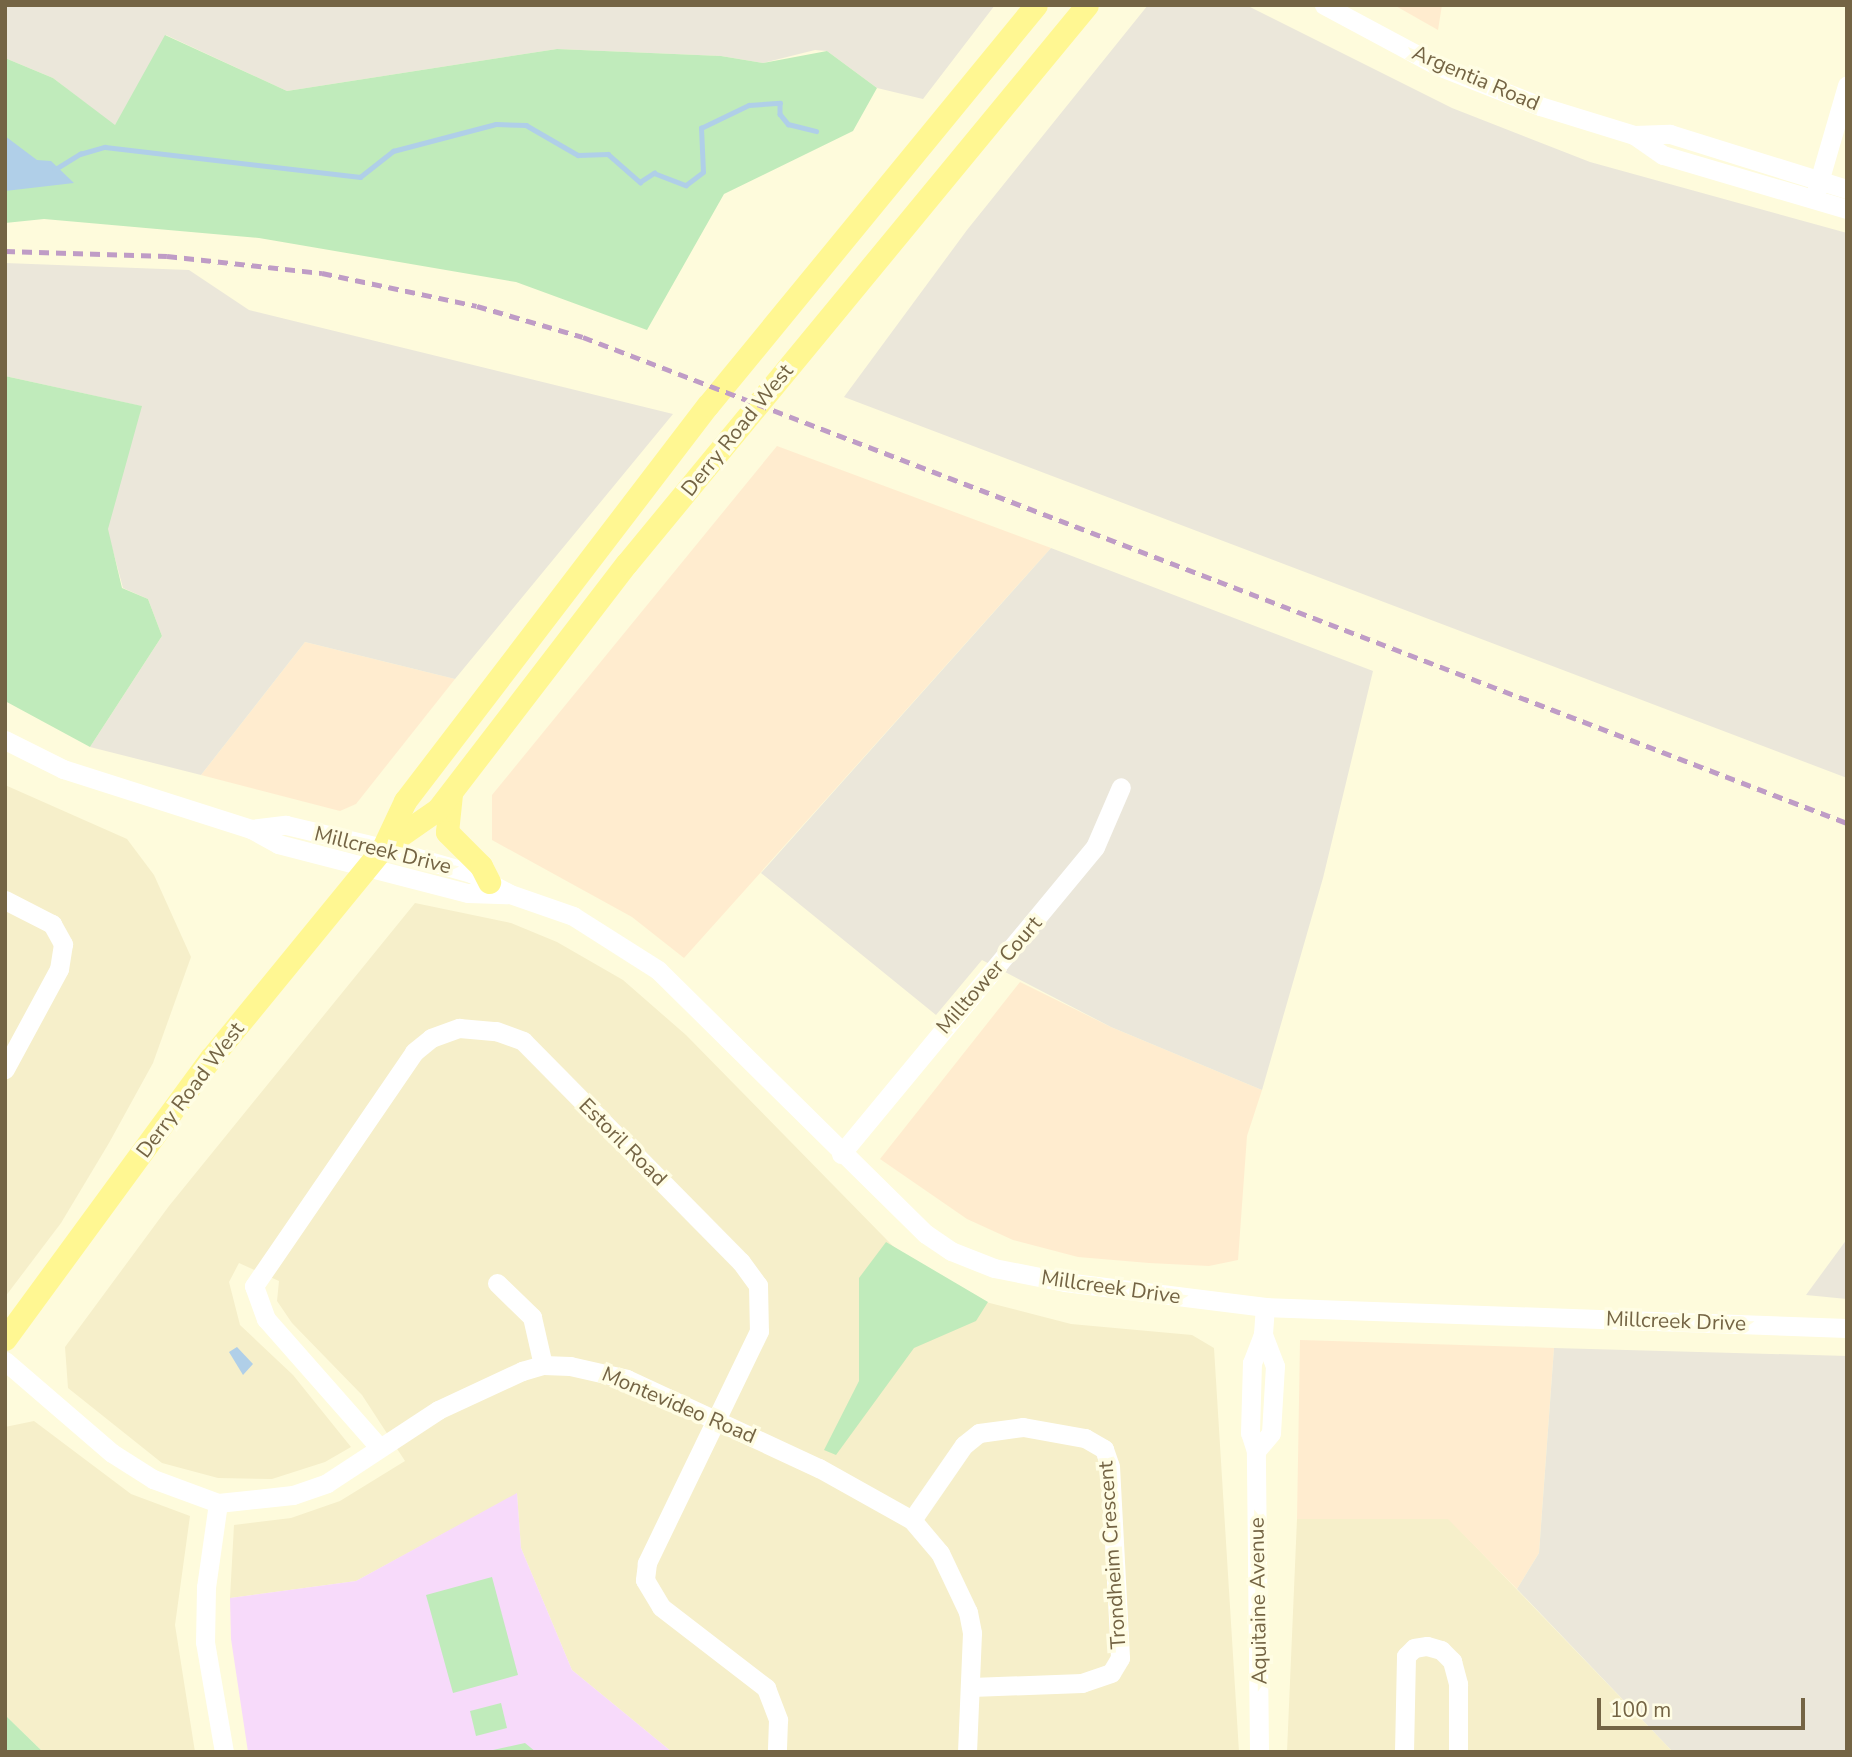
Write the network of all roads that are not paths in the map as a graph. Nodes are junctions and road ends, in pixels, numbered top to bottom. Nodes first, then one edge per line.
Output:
1 (1035, 5) edge
2 (1087, 5) edge
3 (1324, 5) edge
4 (1847, 85) edge
5 (1847, 189) edge
6 (1817, 190) junction
7 (1847, 209) edge
8 (5, 740) edge
9 (1121, 787) dead end
10 (451, 792) junction
11 (251, 829) junction
12 (383, 848) junction
13 (367, 868) junction
14 (489, 882) junction
15 (510, 894) junction
16 (5, 900) edge
17 (5, 1069) edge
18 (841, 1154) junction
19 (497, 1283) dead end
20 (1265, 1307) junction
21 (1847, 1328) edge
22 (5, 1339) edge
23 (5, 1361) edge
24 (543, 1365) junction
25 (716, 1418) junction
26 (379, 1447) junction
27 (218, 1503) junction
28 (912, 1520) junction
29 (971, 1687) junction
30 (224, 1752) edge
31 (777, 1752) edge
32 (967, 1752) edge
33 (1259, 1752) edge
34 (1404, 1752) edge
35 (1458, 1752) edge

1 - 12 main road, Derry Road West
2 - 10 main road, Derry Road West
3 - 6 street, Argentia Road
4 - 6 street
5 - 6 street, Argentia Road
6 - 7 street, Argentia Road
8 - 11 street, Millcreek Drive
9 - 18 street, Milltower Court
10 - 12 main road, Derry Road West
10 - 14 main road
11 - 12 street, Millcreek Drive
11 - 13 street, Millcreek Drive
12 - 13 main road, Derry Road West
12 - 14 street, Millcreek Drive
13 - 15 street, Millcreek Drive
13 - 22 main road, Derry Road West
14 - 15 street, Millcreek Drive
15 - 18 street, Millcreek Drive
16 - 17 street
18 - 20 street, Millcreek Drive
19 - 24 street
20 - 21 street, Millcreek Drive
20 - 33 street, Aquitaine Avenue
23 - 27 street, Montevideo Road
24 - 25 street, Montevideo Road
24 - 26 street, Montevideo Road
25 - 26 street, Estoril Road
25 - 28 street, Montevideo Road
25 - 31 street, Estoril Road
26 - 27 street, Montevideo Road
27 - 30 street
28 - 29 street, Montevideo Road
28 - 29 street, Trondheim Crescent
29 - 32 street, Montevideo Road
34 - 35 street

